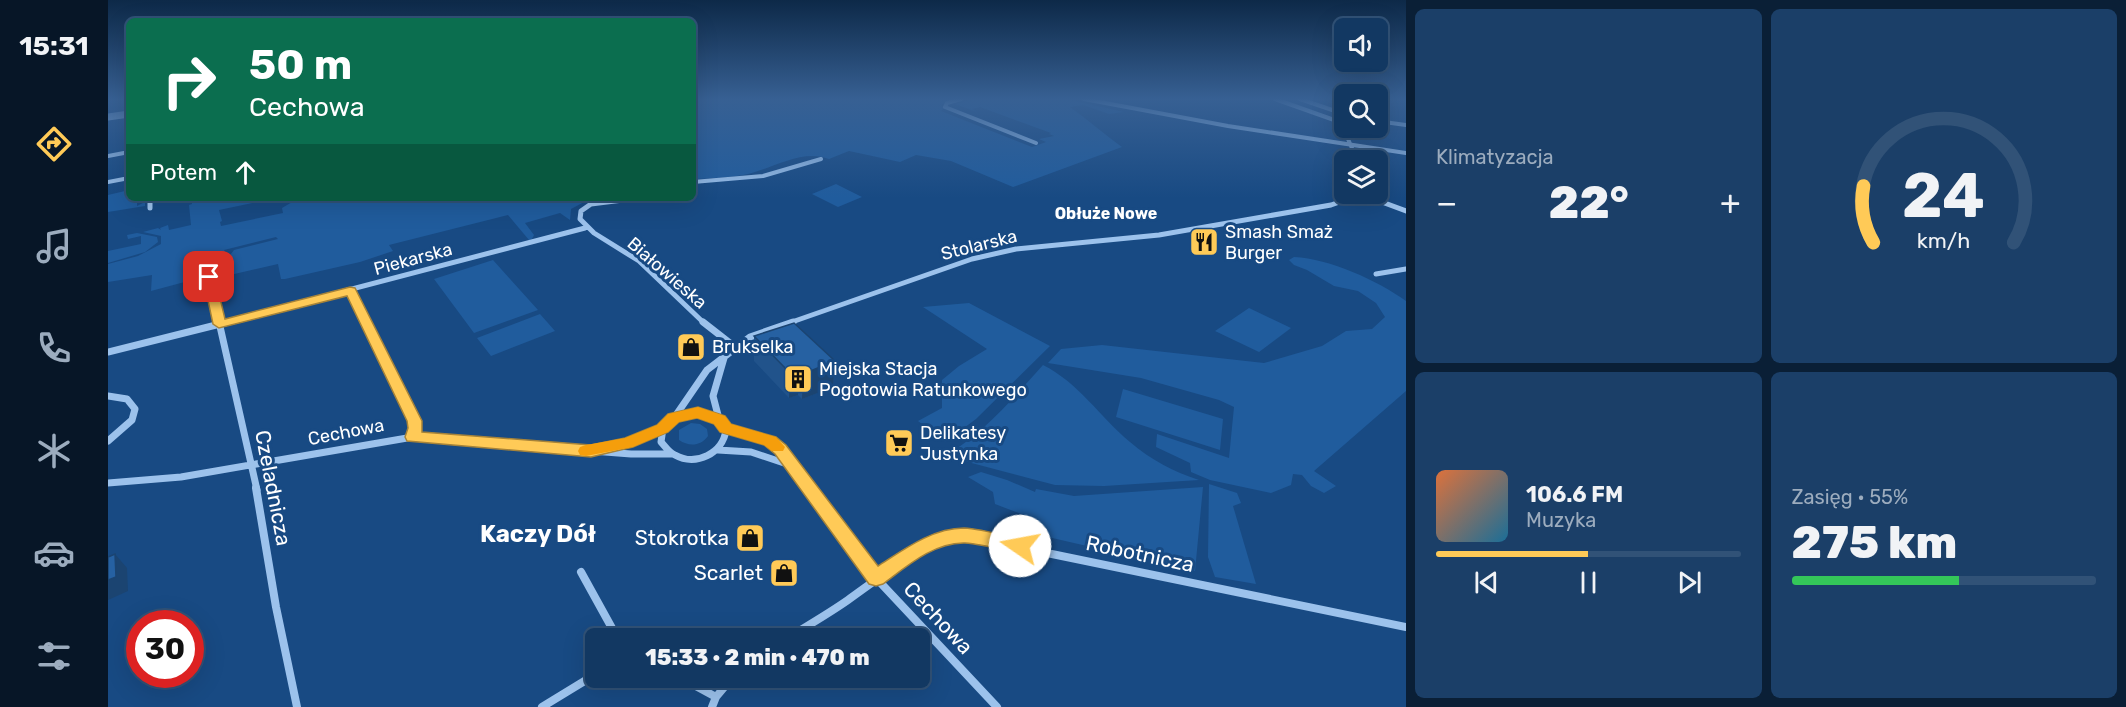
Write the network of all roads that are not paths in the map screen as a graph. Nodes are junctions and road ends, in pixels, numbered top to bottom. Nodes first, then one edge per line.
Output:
1 (1008, 132) edge
2 (1267, 132) edge
3 (1345, 132) edge
4 (1036, 143) dead end
5 (1351, 145) junction
6 (1353, 150) edge
7 (126, 153) edge
8 (1406, 153) edge
9 (108, 156) edge
10 (821, 159) dead end
11 (126, 179) edge
12 (108, 182) edge
13 (696, 182) edge
14 (150, 201) edge
15 (610, 201) edge
16 (1334, 204) edge
17 (1387, 204) edge
18 (150, 208) dead end
19 (1406, 211) edge
20 (585, 228) junction
21 (1406, 269) edge
22 (1376, 274) dead end
23 (209, 277) dead end
24 (350, 291) junction
25 (219, 324) junction
26 (735, 347) junction
27 (108, 352) edge
28 (725, 355) junction
29 (108, 396) edge
30 (674, 418) junction
31 (720, 420) junction
32 (663, 428) junction
33 (726, 428) junction
34 (413, 437) junction
35 (108, 441) edge
36 (718, 450) junction
37 (591, 451) junction
38 (671, 454) junction
39 (791, 465) junction
40 (253, 466) junction
41 (108, 483) edge
42 (581, 572) dead end
43 (876, 578) junction
44 (1406, 627) edge
45 (612, 628) edge
46 (803, 628) edge
47 (585, 681) edge
48 (695, 688) edge
49 (724, 688) edge
50 (714, 702) edge
51 (297, 707) edge
52 (542, 707) edge
53 (997, 707) edge

1 - 4 street
2 - 5 street
3 - 5 street
5 - 6 street
5 - 8 street
7 - 9 street
10 - 13 street
11 - 12 street
14 - 18 street
15 - 20 street
16 - 26 street, Stolarska
17 - 19 street
20 - 24 street, Piekarska
20 - 26 street, Białowieska
21 - 22 street
23 - 25 street, Czeladnicza
24 - 25 street, Piekarska
24 - 34 street
25 - 27 street, Piekarska
25 - 40 street, Czeladnicza
26 - 28 street, Stolarska
28 - 30 street, Stolarska
28 - 31 street
29 - 35 street
30 - 31 street
30 - 32 street
31 - 33 street
32 - 37 street, Cechowa
32 - 38 street
33 - 36 street
33 - 39 street, Cechowa
34 - 37 street, Cechowa
34 - 40 street, Cechowa
36 - 38 street
36 - 39 street
37 - 38 street, Cechowa
39 - 43 street, Cechowa
40 - 41 street, Cechowa
40 - 51 street, Czeladnicza
42 - 45 street
43 - 44 street, Robotnicza
43 - 46 street, Robotnicza
43 - 53 street, Cechowa
47 - 52 street
48 - 50 street
49 - 50 street

